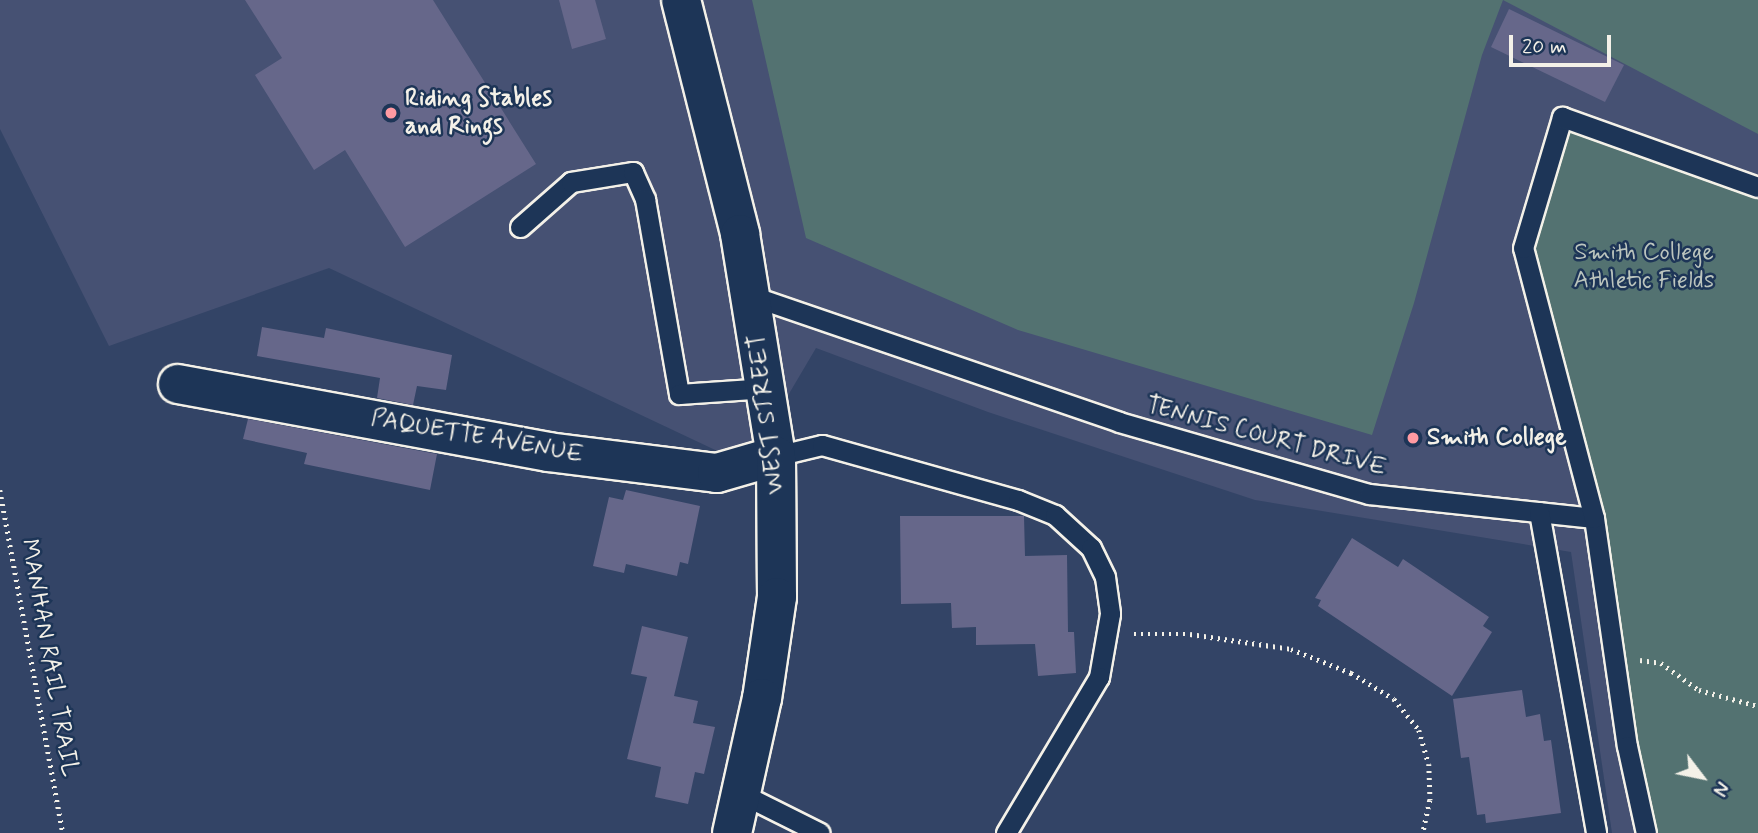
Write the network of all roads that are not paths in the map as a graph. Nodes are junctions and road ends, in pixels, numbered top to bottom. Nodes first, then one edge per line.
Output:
1 (681, 0) edge
2 (1758, 187) edge
3 (520, 227) dead end
4 (752, 296) junction
5 (178, 384) dead end
6 (766, 388) junction
7 (776, 456) junction
8 (1539, 512) junction
9 (1594, 518) junction
10 (740, 793) junction
11 (732, 833) edge
12 (820, 833) edge
13 (1006, 833) edge
14 (1596, 833) edge
15 (1646, 833) edge

1 - 4 main road, WEST STREET
2 - 9 lane
3 - 6 lane
4 - 6 main road, WEST STREET
4 - 8 lane, TENNIS COURT DRIVE
5 - 7 main road, PAQUETTE AVENUE
6 - 7 main road, WEST STREET
7 - 10 main road, WEST STREET
7 - 13 lane
8 - 9 lane, TENNIS COURT DRIVE
8 - 14 lane
9 - 15 lane
10 - 11 main road, WEST STREET
10 - 12 lane

